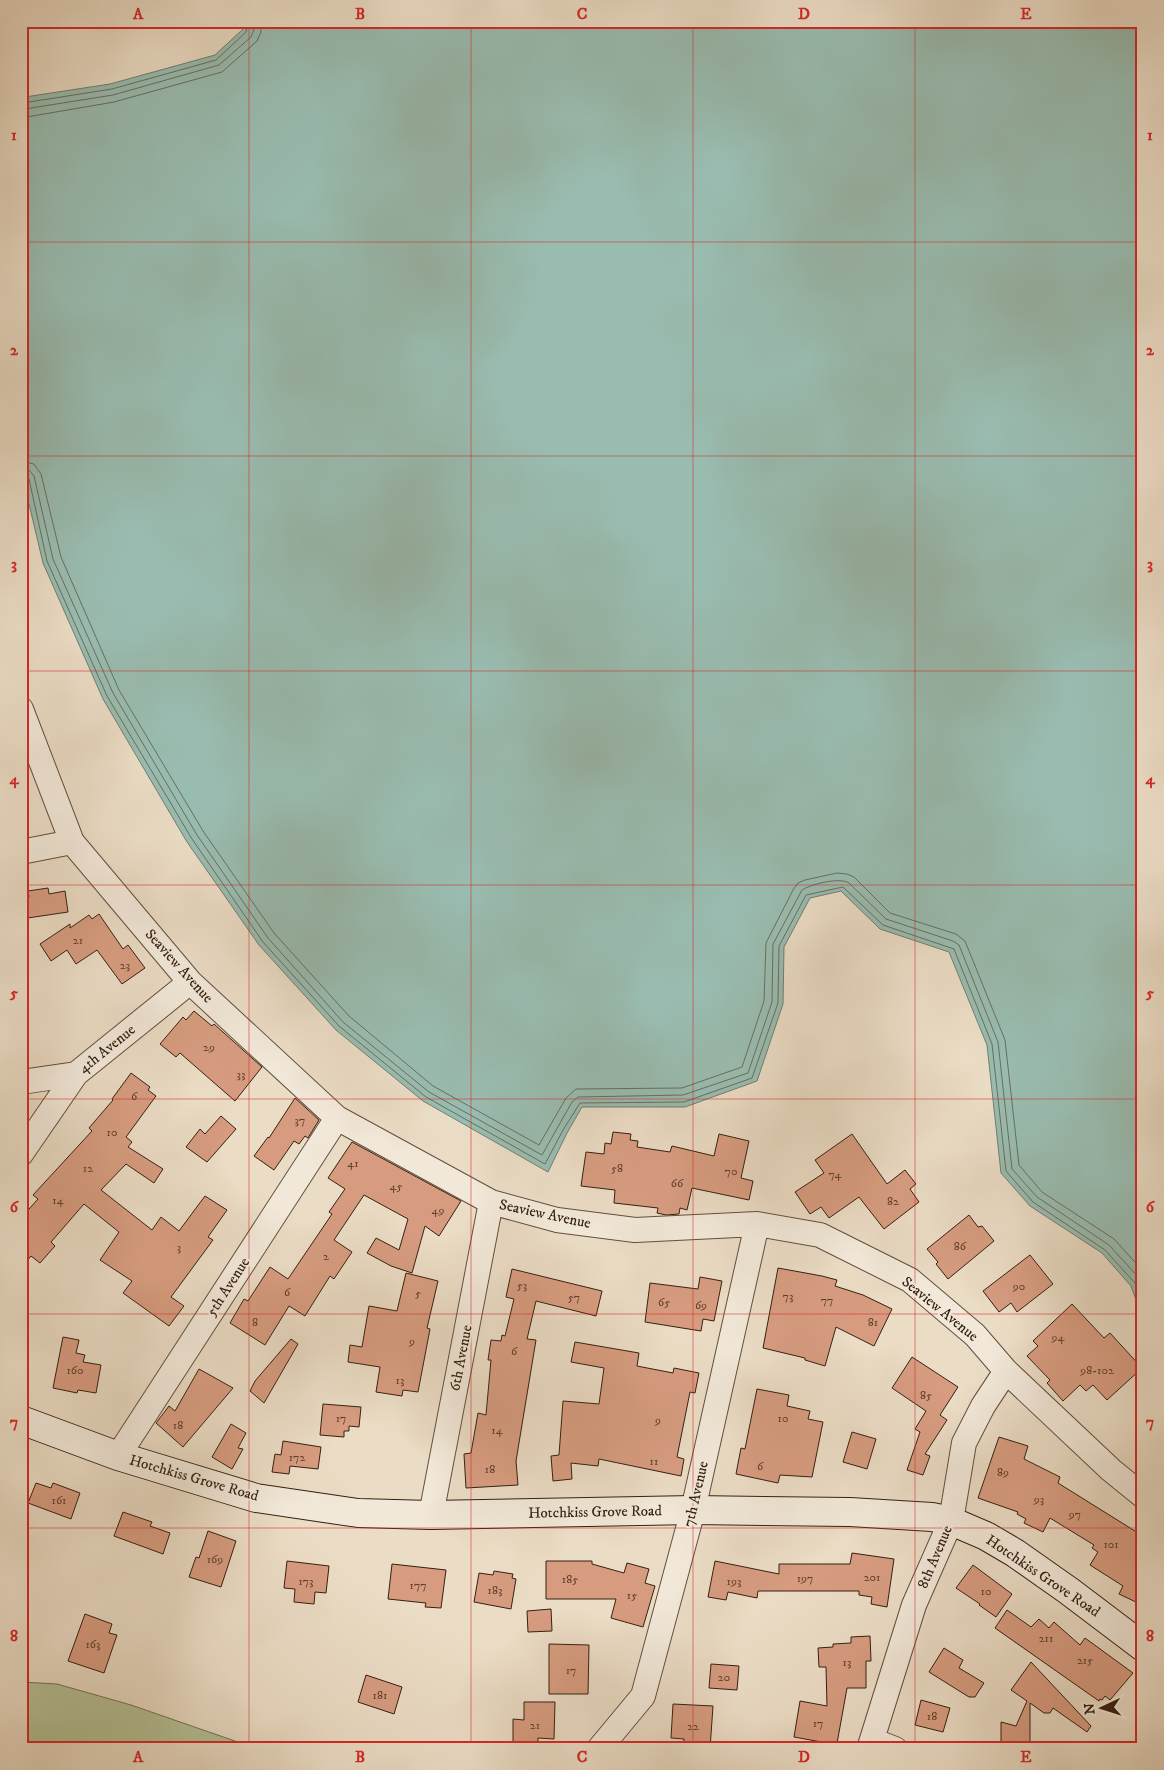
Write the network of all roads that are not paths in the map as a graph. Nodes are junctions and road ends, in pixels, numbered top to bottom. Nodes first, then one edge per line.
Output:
1 (21, 708) edge
2 (72, 842) junction
3 (21, 852) edge
4 (190, 982) junction
5 (76, 1074) junction
6 (21, 1082) edge
7 (337, 1118) junction
8 (21, 1154) edge
9 (491, 1202) junction
10 (758, 1224) junction
11 (1006, 1370) junction
12 (21, 1420) edge
13 (118, 1456) junction
14 (1143, 1496) edge
15 (693, 1510) junction
16 (431, 1514) junction
17 (951, 1521) junction
18 (1143, 1646) edge
19 (870, 1744) edge
20 (599, 1749) edge
21 (895, 1749) edge

1 - 2 street, Seaview Avenue
2 - 3 street
2 - 4 street, Seaview Avenue
4 - 5 street, 4th Avenue
4 - 7 street, Seaview Avenue
5 - 6 street
5 - 8 street, 4th Avenue
7 - 9 street, Seaview Avenue
7 - 13 street, 5th Avenue
9 - 10 street, Seaview Avenue
9 - 16 street, 6th Avenue
10 - 11 street, Seaview Avenue
10 - 15 street, 7th Avenue
11 - 14 street, Seaview Avenue
11 - 17 street, 8th Avenue
12 - 13 main road, Hotchkiss Grove Road
13 - 16 main road, Hotchkiss Grove Road
15 - 16 main road, Hotchkiss Grove Road
15 - 17 main road, Hotchkiss Grove Road
15 - 20 street, 7th Avenue
17 - 18 main road, Hotchkiss Grove Road
17 - 19 street, 8th Avenue
19 - 21 street

